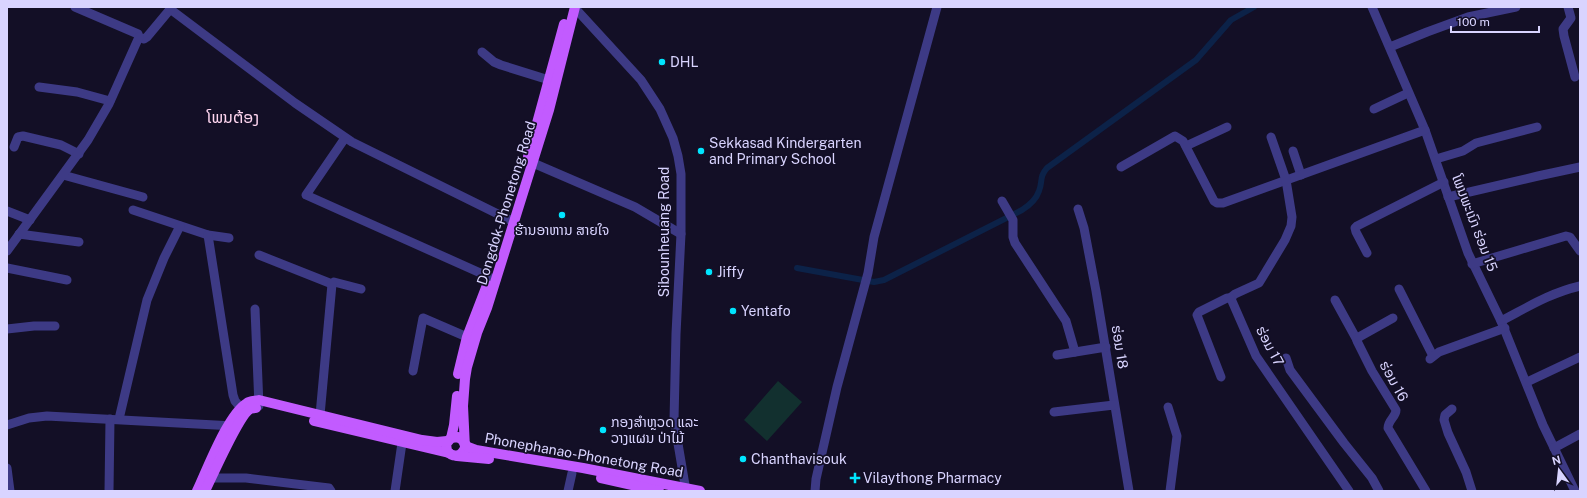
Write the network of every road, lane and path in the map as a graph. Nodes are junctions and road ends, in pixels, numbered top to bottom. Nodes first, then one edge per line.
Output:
1 (75, 7) edge
2 (568, 7) edge
3 (575, 7) edge
4 (937, 7) edge
5 (1372, 7) edge
6 (1516, 7) edge
7 (1568, 7) edge
8 (171, 8) edge
9 (93, 11) edge
10 (139, 37) junction
11 (1390, 47) junction
12 (482, 52) dead end
13 (1575, 77) dead end
14 (549, 80) junction
15 (39, 87) dead end
16 (1408, 94) junction
17 (110, 101) junction
18 (1374, 109) dead end
19 (1227, 127) dead end
20 (1537, 127) dead end
21 (1425, 130) junction
22 (1271, 137) dead end
23 (345, 138) junction
24 (1186, 146) junction
25 (14, 147) dead end
26 (1293, 151) dead end
27 (79, 154) junction
28 (1436, 159) junction
29 (533, 163) junction
30 (1121, 167) dead end
31 (1580, 167) edge
32 (63, 175) junction
33 (1301, 175) junction
34 (1286, 180) junction
35 (1444, 182) junction
36 (143, 197) dead end
37 (1448, 197) junction
38 (1002, 201) dead end
39 (133, 210) dead end
40 (1078, 210) dead end
41 (7, 211) edge
42 (30, 220) junction
43 (511, 221) junction
44 (180, 226) junction
45 (19, 234) junction
46 (681, 234) junction
47 (208, 235) junction
48 (229, 238) dead end
49 (79, 242) dead end
50 (7, 251) edge
51 (1580, 251) edge
52 (1367, 253) dead end
53 (259, 255) dead end
54 (1472, 264) junction
55 (7, 268) edge
56 (493, 279) junction
57 (67, 280) dead end
58 (332, 284) junction
59 (1580, 286) edge
60 (1399, 289) dead end
61 (361, 290) dead end
62 (1230, 298) junction
63 (1335, 300) dead end
64 (254, 309) dead end
65 (1393, 318) dead end
66 (1503, 325) junction
67 (55, 326) dead end
68 (7, 329) edge
69 (467, 337) junction
70 (1357, 340) junction
71 (1106, 347) junction
72 (1075, 352) junction
73 (1057, 355) dead end
74 (1580, 357) edge
75 (1286, 358) dead end
76 (413, 371) dead end
77 (1221, 377) dead end
78 (1527, 382) junction
79 (259, 403) junction
80 (460, 405) junction
81 (1114, 405) junction
82 (1168, 407) dead end
83 (241, 408) junction
84 (1452, 409) dead end
85 (1054, 412) dead end
86 (320, 415) junction
87 (114, 419) junction
88 (7, 425) edge
89 (233, 426) junction
90 (1580, 434) edge
91 (449, 439) junction
92 (402, 442) junction
93 (464, 442) junction
94 (1554, 448) junction
95 (453, 454) junction
96 (7, 468) edge
97 (579, 471) junction
98 (211, 478) junction
99 (685, 490) edge
100 (10, 491) edge
101 (109, 491) edge
102 (197, 491) edge
103 (205, 491) edge
104 (331, 491) edge
105 (395, 491) edge
106 (568, 491) edge
107 (659, 491) edge
108 (700, 491) edge
109 (815, 491) edge
110 (1129, 491) edge
111 (1170, 491) edge
112 (1349, 491) edge
113 (1379, 491) edge
114 (1426, 491) edge
115 (1472, 491) edge
116 (1575, 491) edge

1 - 9 street
2 - 14 main road, Dongdok-Phonetong Road
3 - 29 main road, Dongdok-Phonetong Road
3 - 46 street, Sibounheuang Road
4 - 109 street
5 - 11 street, ໂພນພະເນົາ ຮ່ອມ 15
6 - 11 street
7 - 13 street
8 - 10 street
8 - 23 street
9 - 10 street
10 - 17 street
11 - 16 street, ໂພນພະເນົາ ຮ່ອມ 15
12 - 14 street
14 - 43 main road, Dongdok-Phonetong Road
15 - 17 street
16 - 18 street
16 - 21 street, ໂພນພະເນົາ ຮ່ອມ 15
17 - 27 street
19 - 24 street
20 - 28 street
21 - 28 street, ໂພນພະເນົາ ຮ່ອມ 15
21 - 33 street
22 - 34 street
23 - 43 street
23 - 56 street
24 - 30 street
24 - 34 street
25 - 27 street
26 - 33 street
27 - 32 street
28 - 35 street, ໂພນພະເນົາ ຮ່ອມ 15
29 - 43 main road, Dongdok-Phonetong Road
29 - 46 street
31 - 37 street
32 - 36 street
32 - 42 street
33 - 34 street
34 - 62 street
35 - 37 street, ໂພນພະເນົາ ຮ່ອມ 15
35 - 52 street
37 - 54 street, ໂພນພະເນົາ ຮ່ອມ 15
38 - 72 street
39 - 44 street
40 - 71 street, ຮ່ອມ 18
41 - 42 street
42 - 45 street
43 - 56 main road, Dongdok-Phonetong Road
44 - 47 street
44 - 87 street
45 - 49 street
45 - 50 street
46 - 99 street, Sibounheuang Road
47 - 48 street
47 - 83 street
51 - 54 street
53 - 58 street
54 - 66 street, ໂພນພະເນົາ ຮ່ອມ 15
55 - 57 street
56 - 69 main road, Dongdok-Phonetong Road
56 - 80 main road, Dongdok-Phonetong Road
58 - 61 street
58 - 86 street
59 - 66 street
60 - 66 street
62 - 77 street
62 - 112 street, ຮ່ອມ 17
63 - 70 street
64 - 79 street
65 - 70 street
66 - 78 street, ໂພນພະເນົາ ຮ່ອມ 15
67 - 68 street
69 - 76 street
69 - 80 main road, Dongdok-Phonetong Road
70 - 114 street, ຮ່ອມ 16
71 - 72 street
71 - 81 street, ຮ່ອມ 18
72 - 73 street
74 - 78 street
75 - 113 street
78 - 94 street, ໂພນພະເນົາ ຮ່ອມ 15
79 - 83 main road
79 - 86 main road
79 - 89 main road
79 - 92 main road, Phonephanao-Phonetong Road
80 - 91 main road
80 - 93 main road
81 - 85 street
81 - 110 street, ຮ່ອມ 18
82 - 111 street
83 - 89 main road
84 - 115 street
86 - 91 main road
87 - 88 street
87 - 89 street
87 - 101 street
89 - 98 main road
89 - 102 main road
90 - 94 street
91 - 93 main road
91 - 95 main road
92 - 95 main road, Phonephanao-Phonetong Road
92 - 105 street
93 - 95 main road
93 - 97 main road, Phonephanao-Phonetong Road
94 - 116 street, ໂພນພະເນົາ ຮ່ອມ 15
95 - 97 main road, Phonephanao-Phonetong Road
96 - 100 street
97 - 99 main road, Phonephanao-Phonetong Road
97 - 106 street
97 - 107 main road, Phonephanao-Phonetong Road
98 - 103 main road
98 - 104 street
99 - 108 main road, Phonephanao-Phonetong Road

